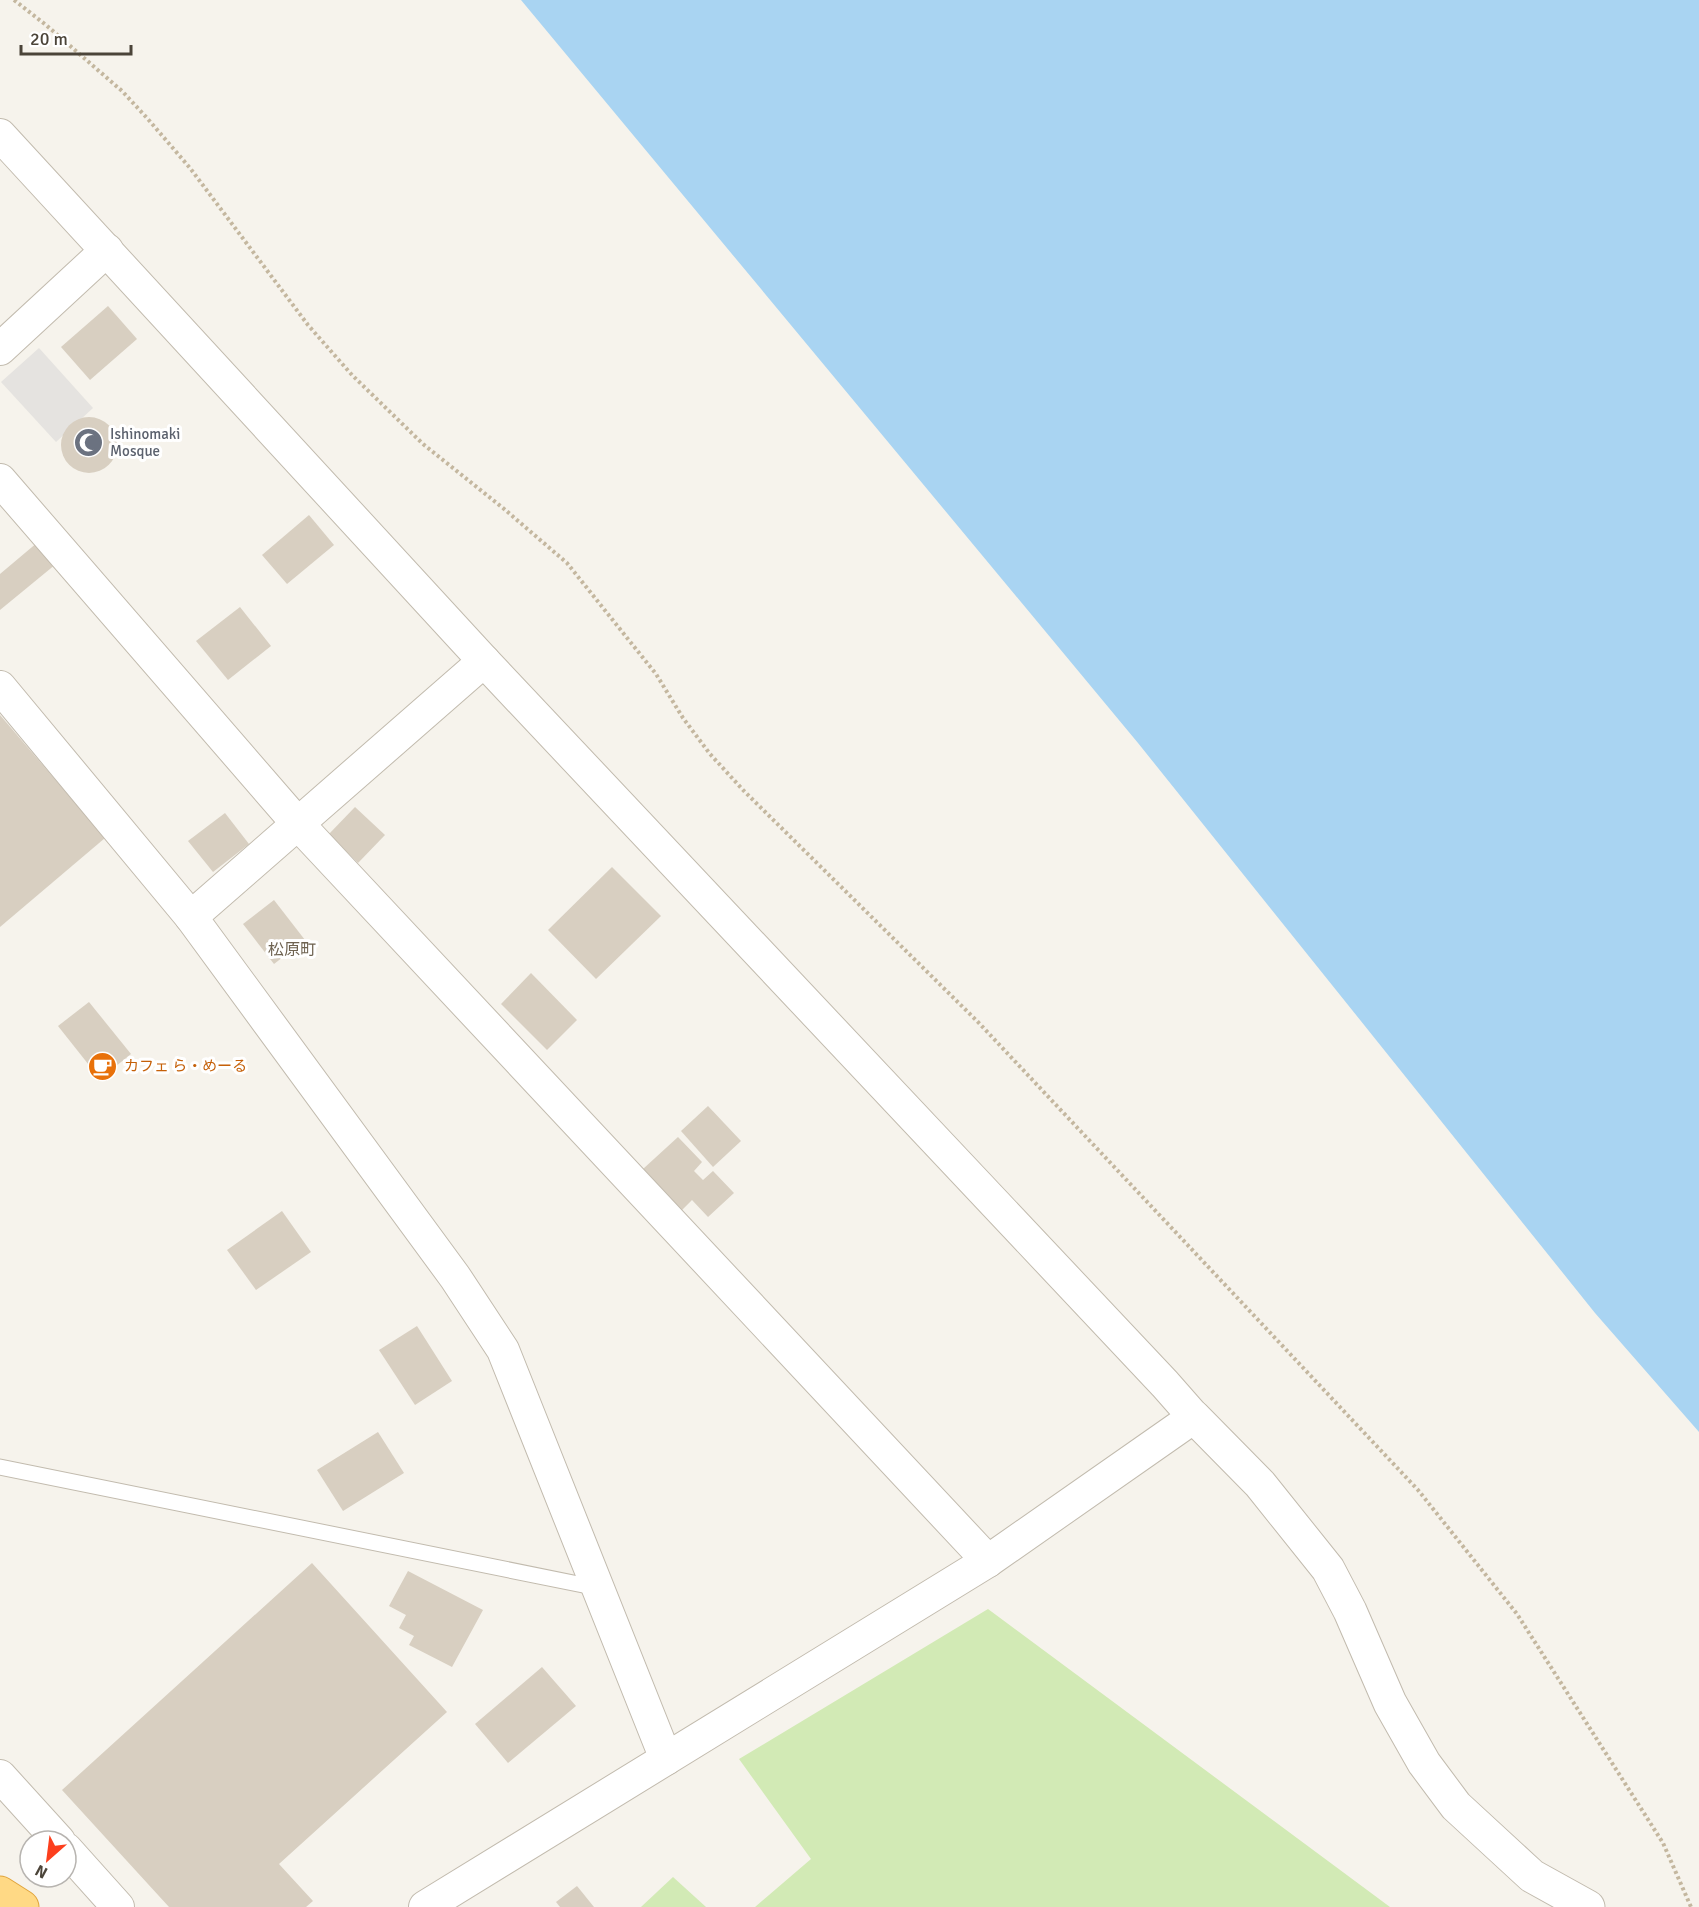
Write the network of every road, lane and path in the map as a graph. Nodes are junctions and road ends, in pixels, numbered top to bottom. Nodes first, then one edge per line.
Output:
1 (14, 0) edge
2 (0, 135) edge
3 (107, 250) junction
4 (0, 349) edge
5 (0, 480) edge
6 (484, 661) junction
7 (0, 687) edge
8 (298, 824) junction
9 (190, 917) junction
10 (1194, 1417) junction
11 (0, 1467) edge
12 (988, 1561) junction
13 (598, 1588) junction
14 (666, 1759) junction
15 (0, 1776) edge
16 (48, 1829) edge
17 (78, 1862) edge
18 (0, 1893) edge
19 (22, 1907) edge
20 (118, 1907) edge
21 (425, 1907) edge
22 (1588, 1907) edge
23 (1691, 1907) edge

1 - 23 path
2 - 3 street
3 - 4 street
3 - 6 street
5 - 8 street
6 - 8 street
6 - 10 street
7 - 9 street
8 - 9 street
8 - 12 street
9 - 13 street
10 - 12 street
10 - 22 street
11 - 13 lane
12 - 14 street
13 - 14 street
14 - 21 street
15 - 16 street
17 - 20 street
18 - 19 highway

